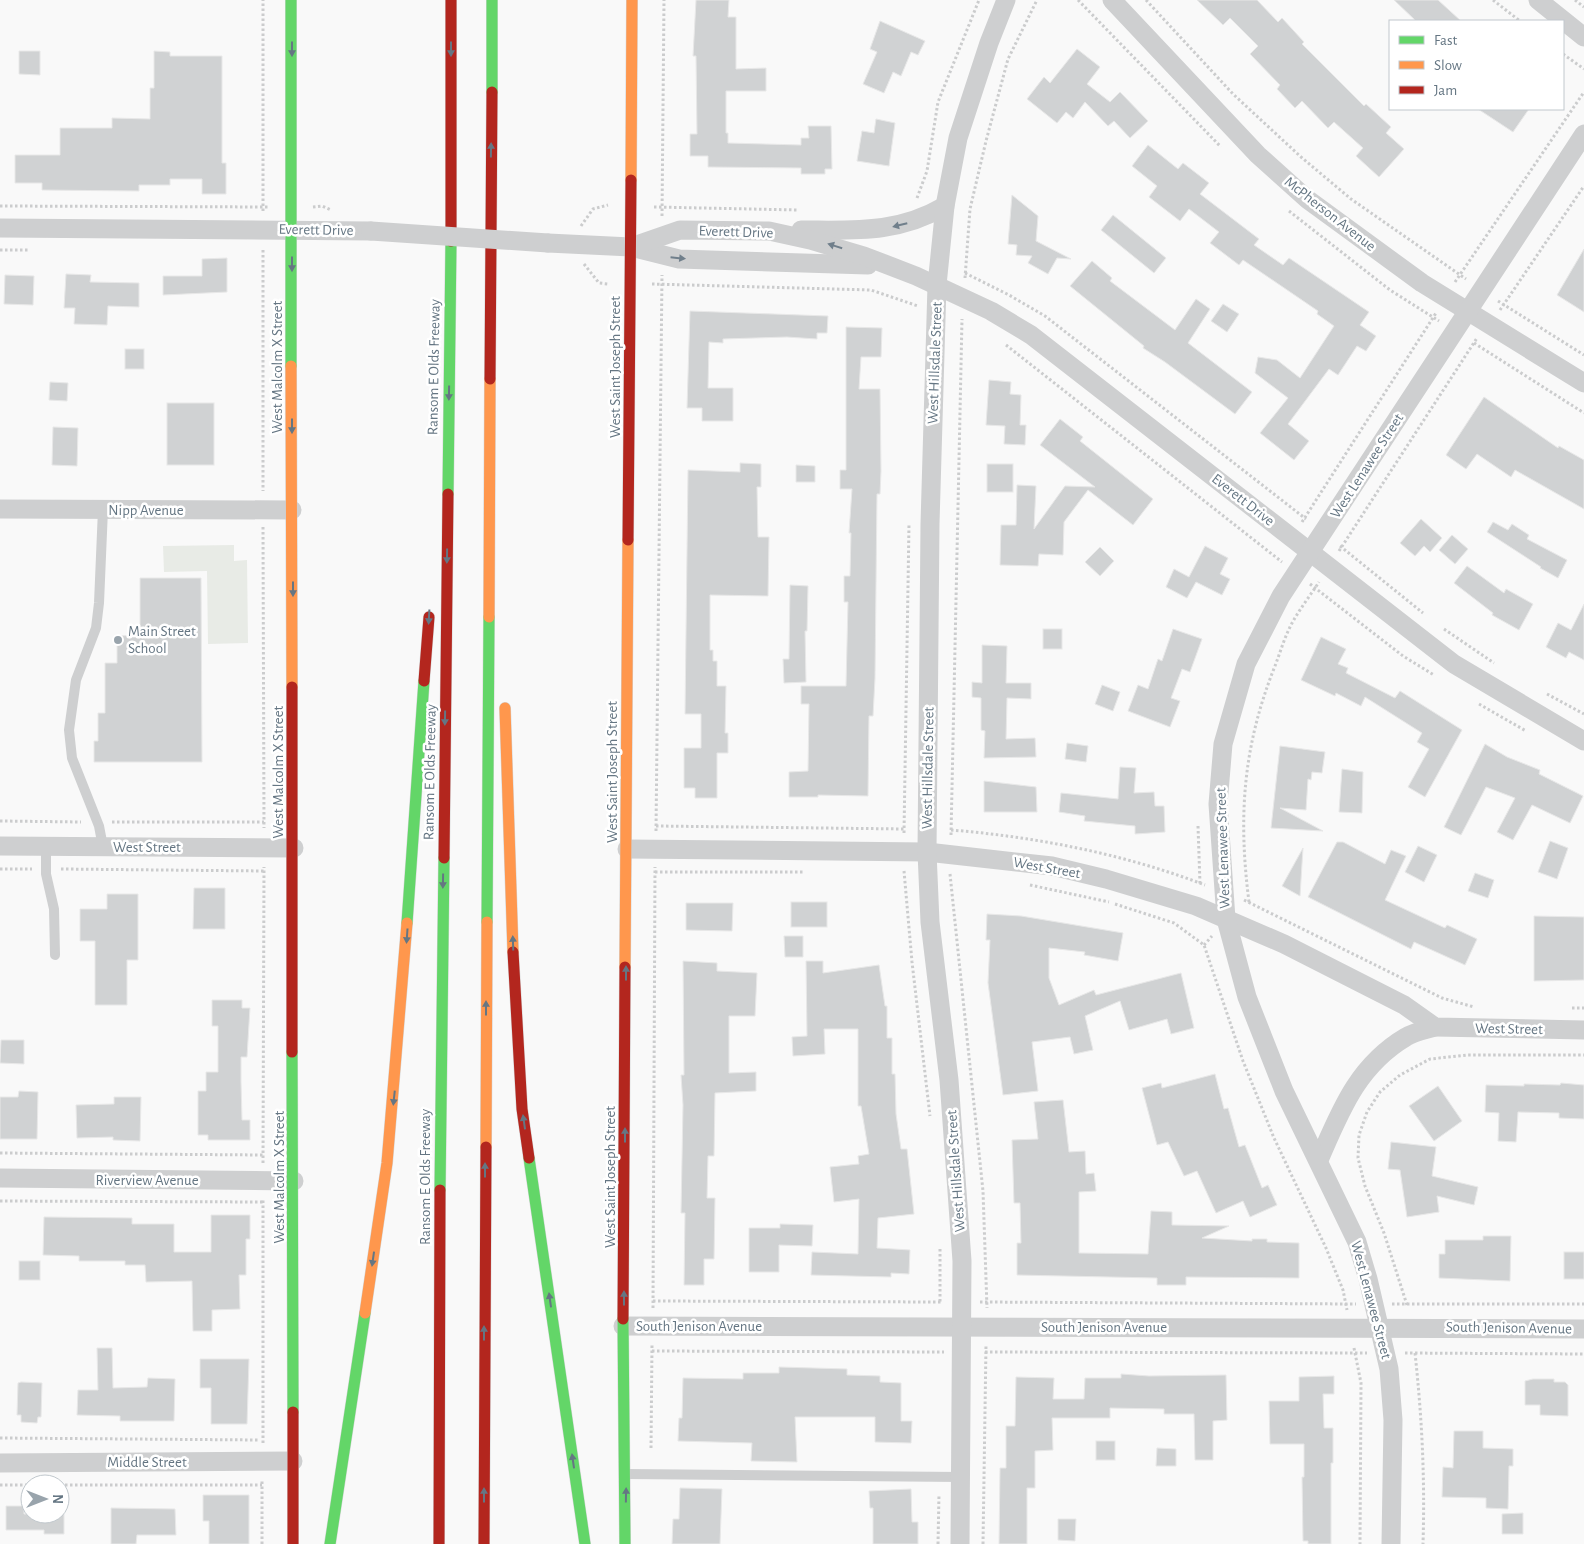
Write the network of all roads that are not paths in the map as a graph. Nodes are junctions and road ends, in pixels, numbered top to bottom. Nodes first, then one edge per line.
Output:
1 (292, 0) edge
2 (451, 0) edge
3 (492, 0) edge
4 (632, 0) edge
5 (1006, 0) edge
6 (1112, 0) edge
7 (1538, 0) edge
8 (1563, 20) edge
9 (1564, 21) edge
10 (1584, 37) edge
11 (1584, 134) edge
12 (944, 206) junction
13 (0, 228) edge
14 (291, 229) junction
15 (769, 230) junction
16 (631, 246) junction
17 (897, 269) junction
18 (937, 285) junction
19 (450, 289) junction
20 (1468, 310) junction
21 (1584, 383) edge
22 (437, 406) dead end
23 (489, 438) junction
24 (0, 508) edge
25 (103, 509) junction
26 (292, 510) junction
27 (1311, 554) junction
28 (430, 602) dead end
29 (501, 660) dead end
30 (504, 696) dead end
31 (1584, 741) edge
32 (0, 846) edge
33 (46, 846) junction
34 (103, 847) junction
35 (294, 848) junction
36 (627, 849) junction
37 (927, 852) junction
38 (1226, 919) junction
39 (55, 955) dead end
40 (1434, 1027) junction
41 (1584, 1030) edge
42 (1319, 1160) junction
43 (0, 1178) edge
44 (294, 1181) junction
45 (623, 1326) junction
46 (1380, 1326) junction
47 (963, 1328) junction
48 (1584, 1328) edge
49 (293, 1462) junction
50 (0, 1463) edge
51 (626, 1474) junction
52 (961, 1478) junction
53 (293, 1544) edge
54 (330, 1544) edge
55 (439, 1544) edge
56 (484, 1544) edge
57 (585, 1544) edge
58 (625, 1544) edge
59 (960, 1544) edge
60 (1391, 1544) edge

1 -> 14 main road, West Malcolm X Street
2 -> 19 main road, Ransom E Olds Freeway
23 -> 3 main road
4 - 16 main road, West Saint Joseph Street
5 - 12 street, West Hillsdale Street
6 - 20 street, McPherson Avenue
7 - 8 street
9 - 10 street
11 - 20 street, West Lenawee Street
12 -> 15 street
12 - 18 street, West Hillsdale Street
13 - 14 street, Everett Drive
14 - 16 street, Everett Drive, bridge
14 -> 26 main road, West Malcolm X Street
15 - 16 street, Everett Drive
17 -> 15 street, Everett Drive
16 -> 17 street, Everett Drive
16 - 36 main road, West Saint Joseph Street
17 - 18 street, Everett Drive
18 - 27 street, Everett Drive
18 - 37 street, West Hillsdale Street
19 - 22 main road
19 -> 55 main road, Ransom E Olds Freeway
20 - 21 street, McPherson Avenue
20 - 27 street, West Lenawee Street
23 - 29 main road
56 -> 23 main road
24 - 25 street, Nipp Avenue
25 - 26 street, Nipp Avenue
25 - 34 lane
26 -> 35 main road, West Malcolm X Street
27 - 31 street, Everett Drive
27 - 38 street, West Lenawee Street
28 -> 54 main road
57 -> 30 main road
32 - 33 street, West Street
33 - 34 street, West Street
33 - 39 lane
34 - 35 street, West Street
35 - 44 main road, West Malcolm X Street
36 - 37 street, West Street
45 -> 36 main road, West Saint Joseph Street
37 - 38 street, West Street
37 - 47 street, West Hillsdale Street
38 - 40 street, West Street
38 - 42 street, West Lenawee Street
40 - 41 street, West Street
40 - 42 street, West Street
42 - 46 street, West Lenawee Street
43 - 44 street, Riverview Avenue
44 - 49 main road, West Malcolm X Street
45 - 47 street, South Jenison Avenue
45 - 51 main road, West Saint Joseph Street
46 - 47 street, South Jenison Avenue
46 - 48 street, South Jenison Avenue
46 - 60 street, West Lenawee Street
47 - 52 street, West Hillsdale Street
49 - 50 street, Middle Street
49 - 53 main road, West Malcolm X Street
51 - 52 lane
58 -> 51 main road, West Saint Joseph Street
52 - 59 street, West Hillsdale Street

